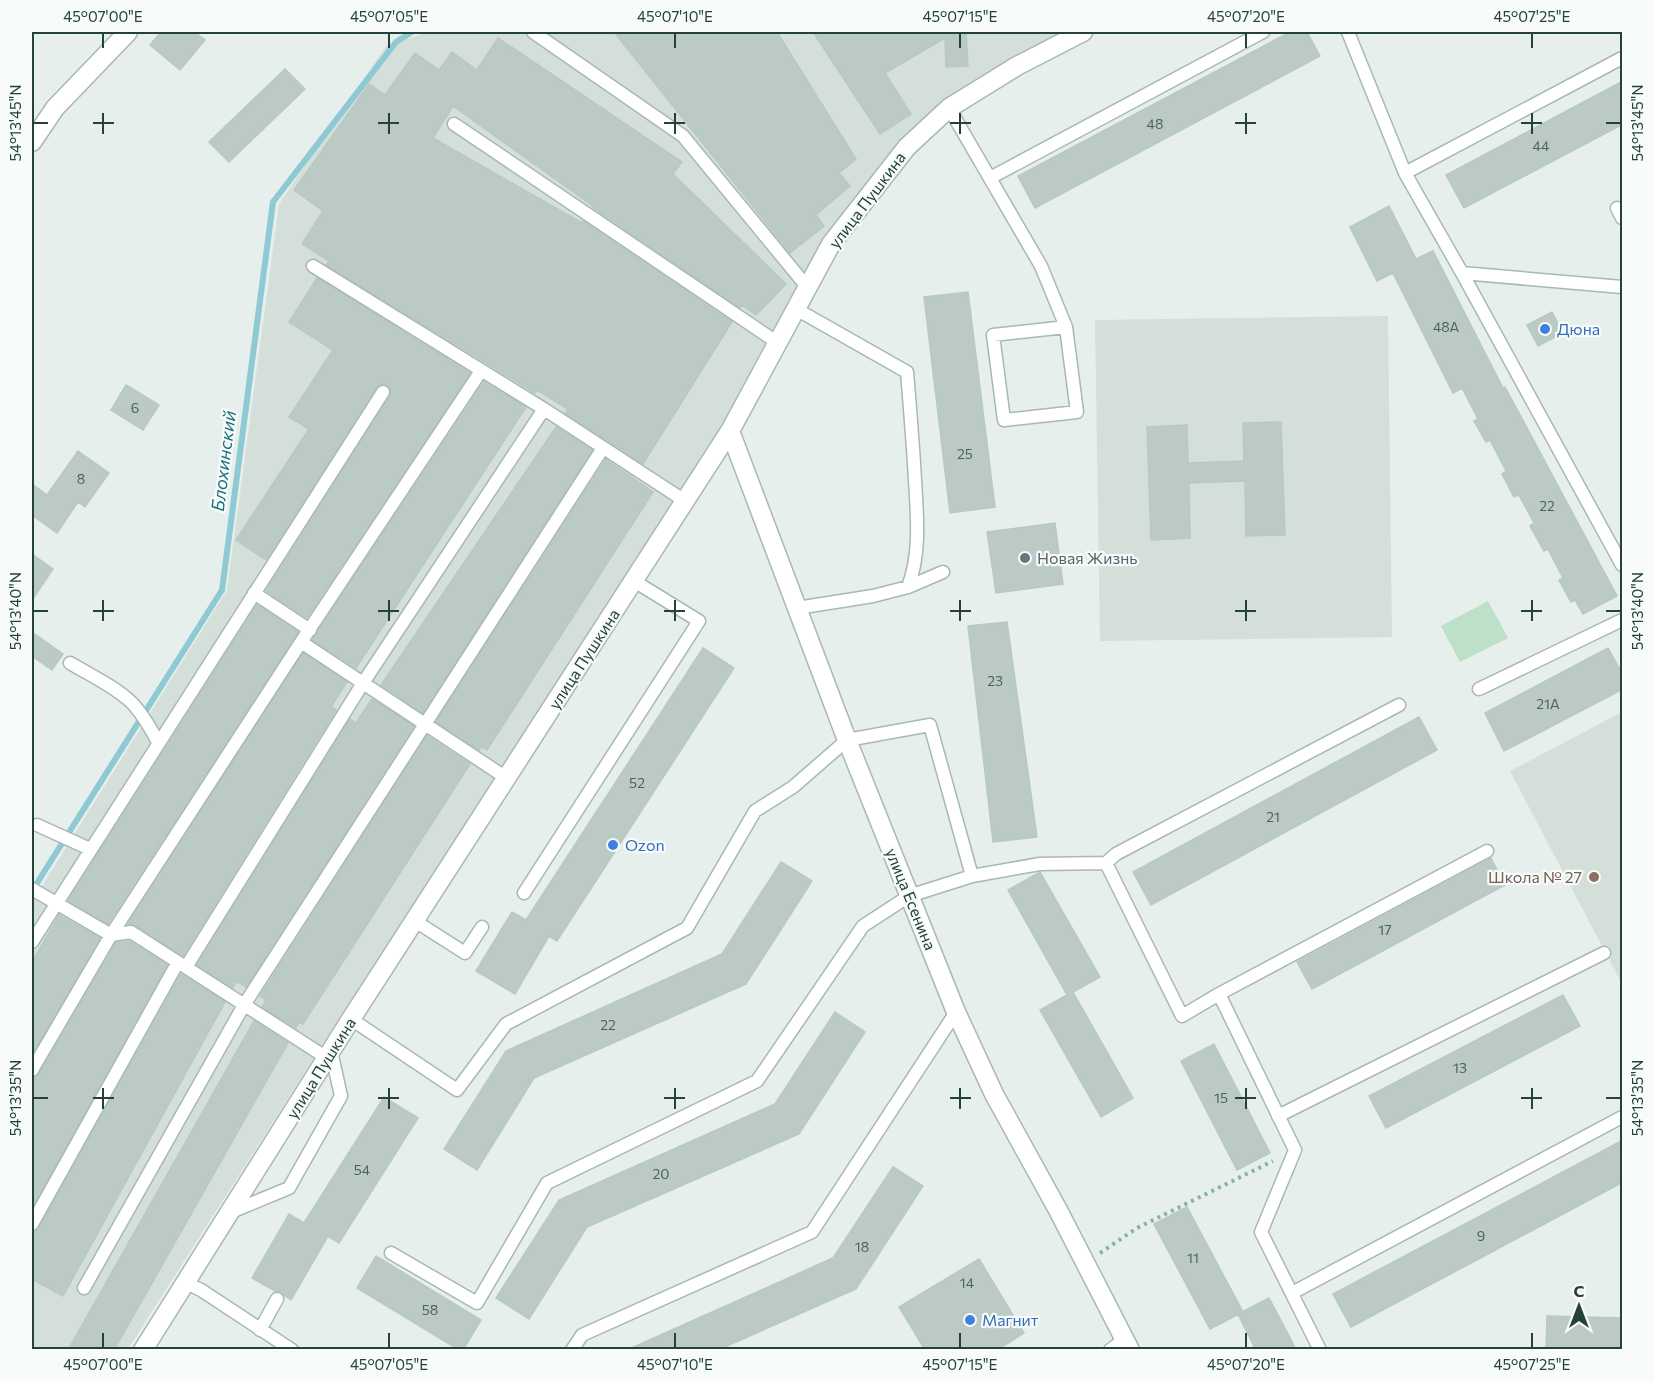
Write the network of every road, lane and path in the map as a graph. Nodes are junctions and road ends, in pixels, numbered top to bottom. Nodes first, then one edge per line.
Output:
1 (128, 32) edge
2 (533, 32) edge
3 (1083, 32) edge
4 (1263, 32) edge
5 (1348, 32) edge
6 (1623, 58) edge
7 (949, 108) junction
8 (454, 124) dead end
9 (32, 142) edge
10 (1405, 173) junction
11 (990, 178) junction
12 (313, 266) dead end
13 (1462, 273) junction
14 (1623, 287) edge
15 (808, 288) junction
16 (796, 309) junction
17 (1066, 327) junction
18 (778, 343) junction
19 (481, 371) junction
20 (383, 392) dead end
21 (544, 409) junction
22 (730, 431) junction
23 (603, 448) junction
24 (685, 501) junction
25 (1623, 565) edge
26 (943, 572) dead end
27 (634, 581) junction
28 (908, 587) junction
29 (254, 593) junction
30 (796, 608) junction
31 (1623, 620) edge
32 (310, 630) junction
33 (301, 642) junction
34 (70, 663) dead end
35 (363, 683) junction
36 (1479, 689) dead end
37 (1399, 705) dead end
38 (426, 724) junction
39 (847, 740) junction
40 (158, 742) junction
41 (507, 779) junction
42 (37, 825) dead end
43 (85, 847) junction
44 (1487, 851) dead end
45 (1106, 862) junction
46 (972, 876) junction
47 (32, 889) edge
48 (524, 893) dead end
49 (909, 896) junction
50 (50, 900) junction
51 (415, 921) junction
52 (482, 927) dead end
53 (111, 934) junction
54 (32, 942) edge
55 (1604, 953) dead end
56 (182, 965) junction
57 (1219, 994) junction
58 (244, 1005) junction
59 (956, 1012) junction
60 (351, 1020) junction
61 (329, 1055) junction
62 (32, 1070) edge
63 (1278, 1116) junction
64 (1623, 1117) edge
65 (1295, 1150) junction
66 (231, 1212) junction
67 (32, 1224) edge
68 (391, 1253) dead end
69 (1085, 1264) junction
70 (186, 1284) junction
71 (84, 1288) dead end
72 (1292, 1293) junction
73 (277, 1299) dead end
74 (260, 1330) junction
75 (1121, 1346) edge
76 (143, 1350) edge
77 (292, 1350) edge
78 (572, 1350) edge
79 (1320, 1350) edge

1 - 9 street
2 - 15 lane
3 - 7 street, улица Пушкина
4 - 11 lane
5 - 10 lane
6 - 10 lane
7 - 11 lane
7 - 15 street, улица Пушкина
8 - 18 lane
10 - 13 lane
11 - 17 lane
12 - 19 lane
13 - 14 lane
13 - 25 lane
15 - 16 street, улица Пушкина
16 - 18 street, улица Пушкина
16 - 28 lane
17 - 17 lane
18 - 22 street, улица Пушкина
19 - 21 lane
19 - 32 lane
20 - 29 lane
21 - 23 lane
21 - 35 lane
22 - 24 street, улица Пушкина
22 - 30 street, улица Есенина
23 - 24 lane
23 - 38 lane
24 - 27 street, улица Пушкина
26 - 28 lane
27 - 41 street, улица Пушкина
27 - 48 lane
28 - 30 lane
29 - 32 lane
29 - 40 lane
30 - 39 street, улица Есенина
31 - 36 lane
32 - 33 lane
33 - 35 lane
33 - 53 lane
34 - 40 lane
35 - 38 lane
35 - 56 lane
37 - 45 lane
38 - 41 lane
38 - 58 lane
39 - 46 lane
39 - 49 street, улица Есенина
39 - 60 lane
40 - 43 lane
41 - 51 street, улица Пушкина
42 - 43 lane
43 - 50 lane
44 - 57 lane
45 - 46 lane
45 - 57 lane
46 - 49 lane
47 - 50 lane
49 - 59 street, улица Есенина
49 - 68 lane
50 - 53 lane
50 - 54 lane
51 - 52 lane
51 - 60 street, улица Пушкина
53 - 56 lane
53 - 62 lane
55 - 63 lane
56 - 58 lane
56 - 67 lane
57 - 63 lane
58 - 61 lane
58 - 71 lane
59 - 69 street, улица Есенина
59 - 78 lane
60 - 61 street, улица Пушкина
61 - 66 street, улица Пушкина
61 - 66 lane
63 - 65 lane
64 - 72 lane
65 - 69 path
65 - 72 lane
66 - 70 street, улица Пушкина
69 - 75 street, улица Есенина
70 - 74 lane
70 - 76 street, улица Пушкина
72 - 79 lane
73 - 74 lane
74 - 77 lane

